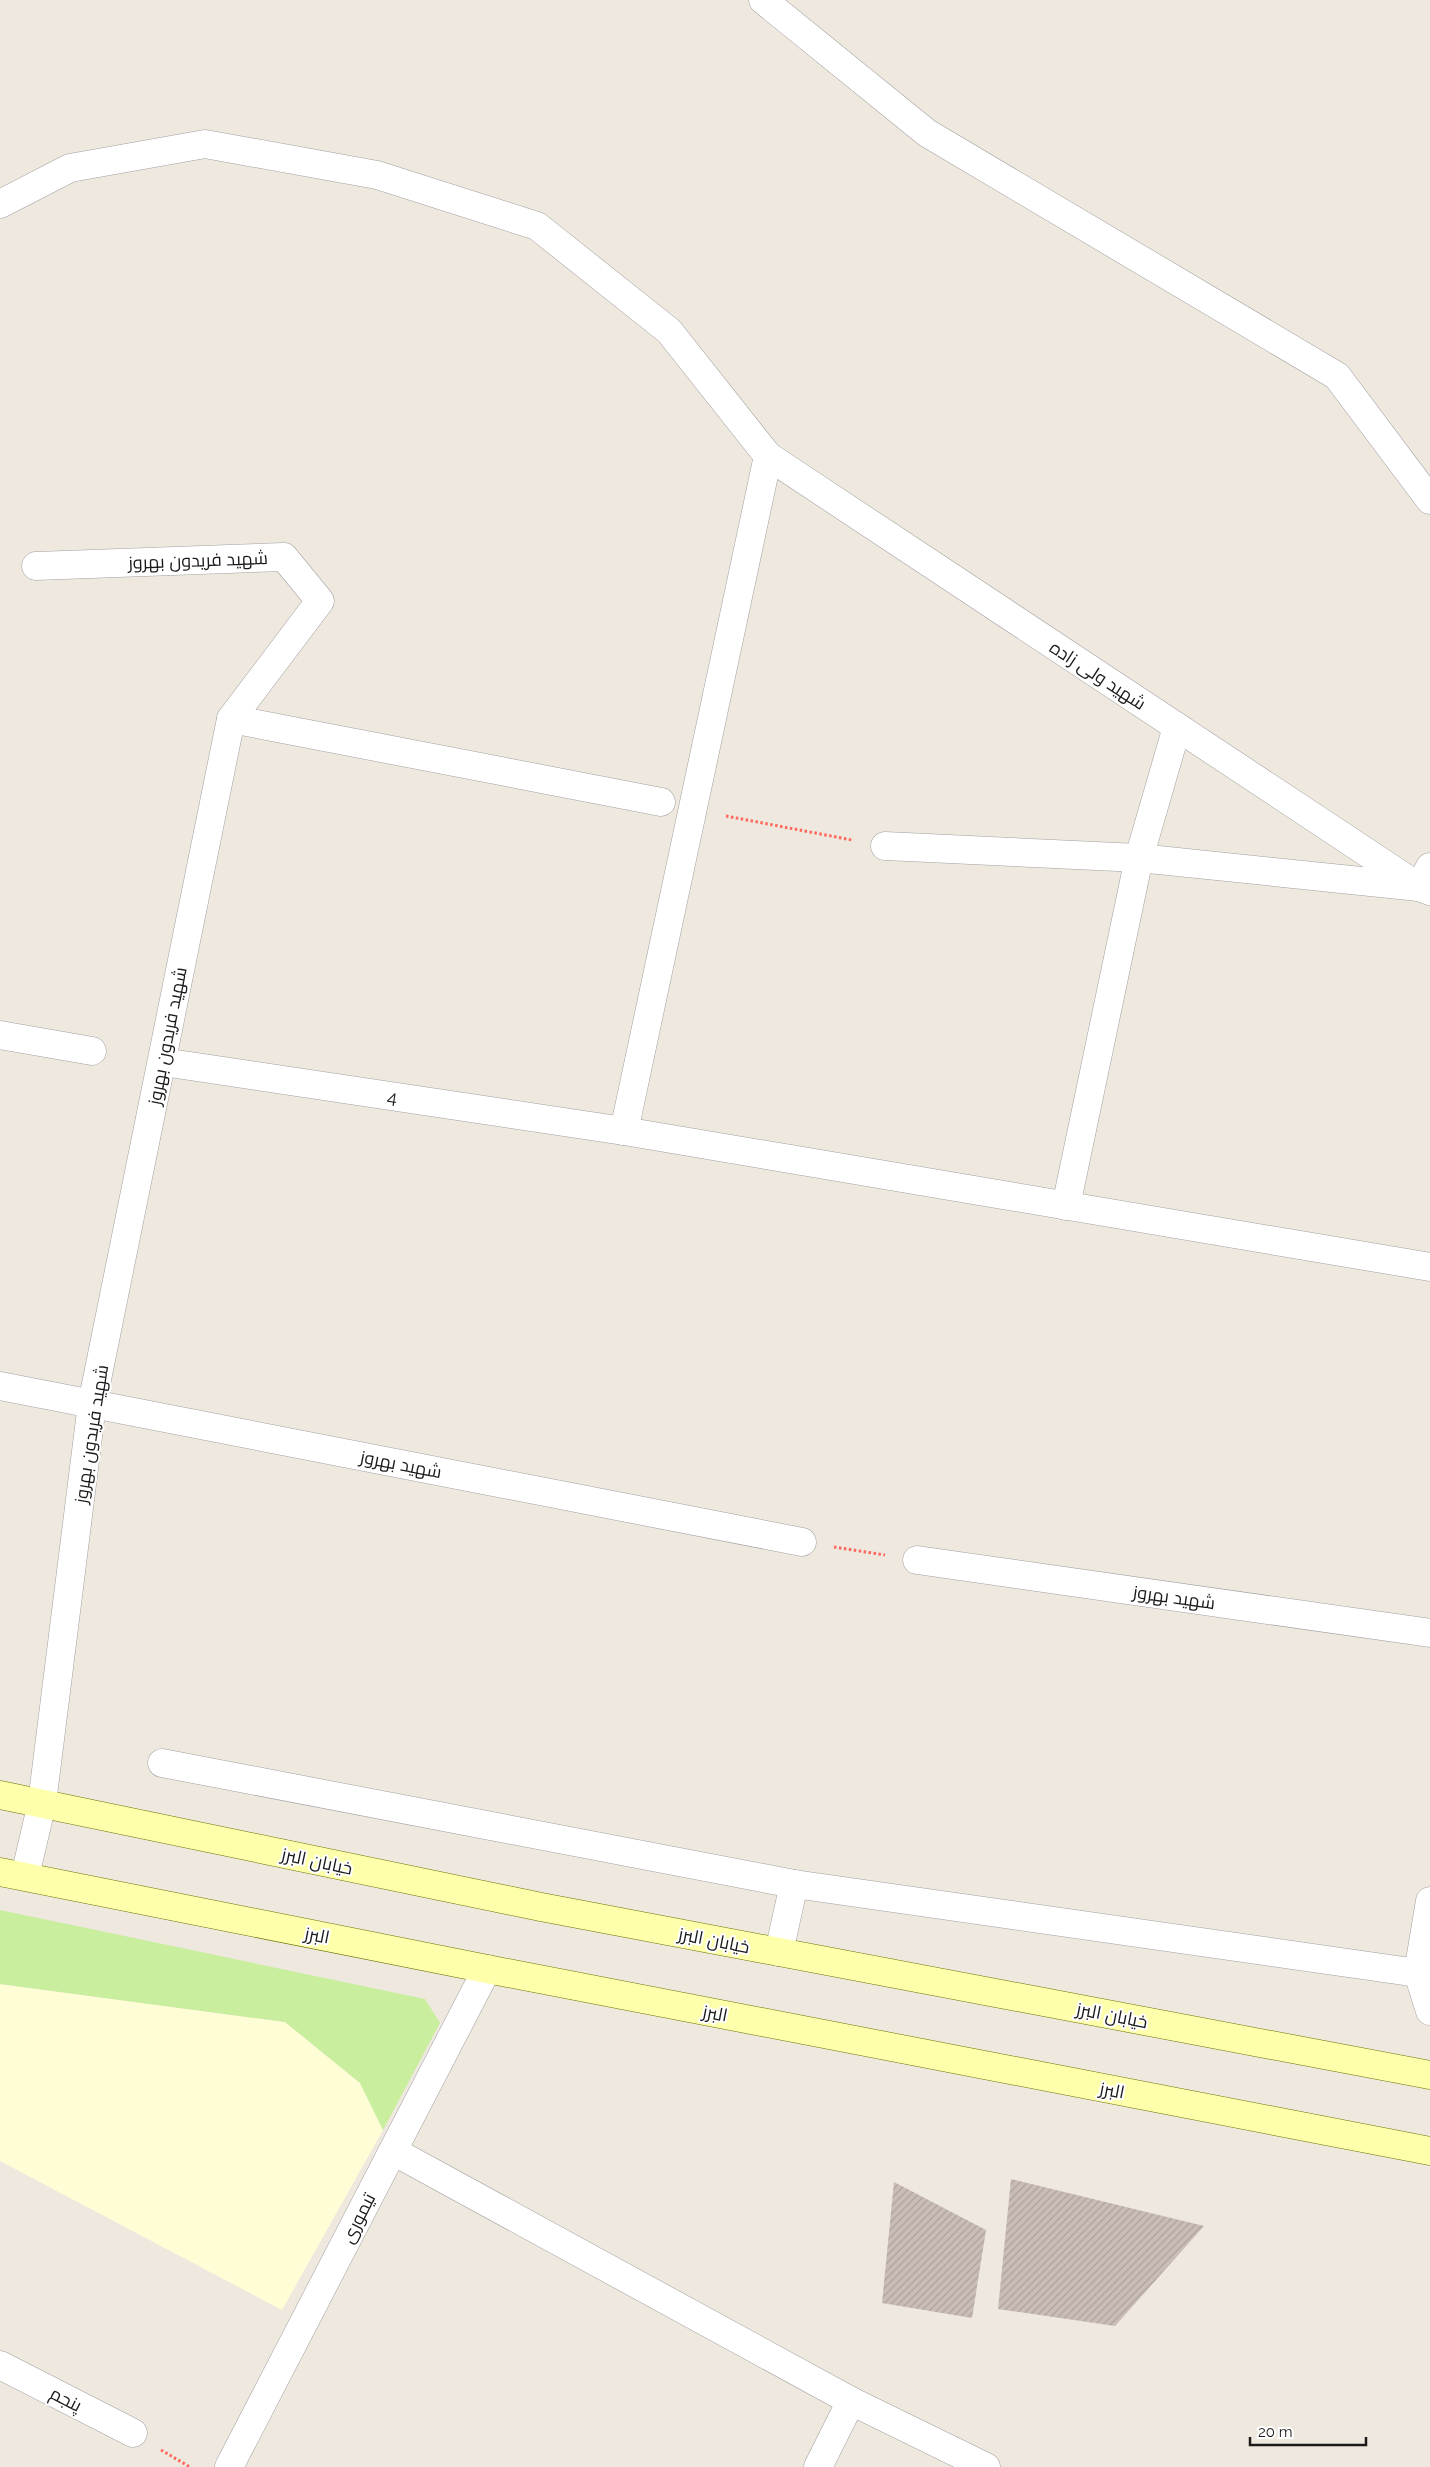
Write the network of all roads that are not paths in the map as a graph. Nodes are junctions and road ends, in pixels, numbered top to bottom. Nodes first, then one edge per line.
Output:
1 (763, 0) edge
2 (0, 204) edge
3 (768, 456) junction
4 (1430, 500) edge
5 (36, 566) dead end
6 (231, 719) junction
7 (1177, 727) junction
8 (661, 802) dead end
9 (885, 846) road end
10 (1139, 858) junction
11 (1426, 882) edge
12 (0, 1034) edge
13 (92, 1051) dead end
14 (163, 1062) junction
15 (624, 1131) junction
16 (1066, 1206) junction
17 (1430, 1267) edge
18 (0, 1386) edge
19 (92, 1404) junction
20 (802, 1542) road end
21 (917, 1560) road end
22 (1430, 1633) edge
23 (162, 1764) dead end
24 (0, 1796) edge
25 (42, 1803) junction
26 (12, 1874) edge
27 (794, 1884) junction
28 (1430, 1901) edge
29 (779, 1952) junction
30 (487, 1969) junction
31 (1418, 1973) junction
32 (1430, 2011) edge
33 (1430, 2076) edge
34 (393, 2151) junction
35 (1430, 2151) edge
36 (0, 2364) edge
37 (851, 2401) junction
38 (132, 2433) dead end
39 (230, 2467) edge
40 (818, 2467) edge
41 (986, 2467) edge

1 - 4 street
2 - 3 street, شهید ولی زاده
3 - 7 street, شهید ولی زاده
3 - 15 street
5 - 6 street, شهید فریدون بهروز
6 - 8 street
6 - 14 street, شهید فریدون بهروز
7 - 10 street
7 - 11 street, شهید ولی زاده
9 - 10 street
10 - 11 street
10 - 16 street
12 - 13 street
14 - 15 street, 4
14 - 19 street, شهید فریدون بهروز
15 - 16 street, 4
16 - 17 street, 4
18 - 19 street, شهید بهروز
19 - 20 street, شهید بهروز
19 - 25 street, شهید فریدون بهروز
21 - 22 street, شهید بهروز
23 - 27 street
24 - 25 main road, خیابان البرز
25 - 26 street, شهید فریدون بهروز
25 - 29 main road, خیابان البرز
26 - 30 main road, البرز
27 - 29 street
27 - 31 street
28 - 31 street
29 - 33 main road, خیابان البرز
30 - 34 street, تیموری
30 - 35 main road, البرز
31 - 32 street
34 - 37 street
34 - 39 street, تیموری
36 - 38 street, پنجم
37 - 40 street
37 - 41 street

